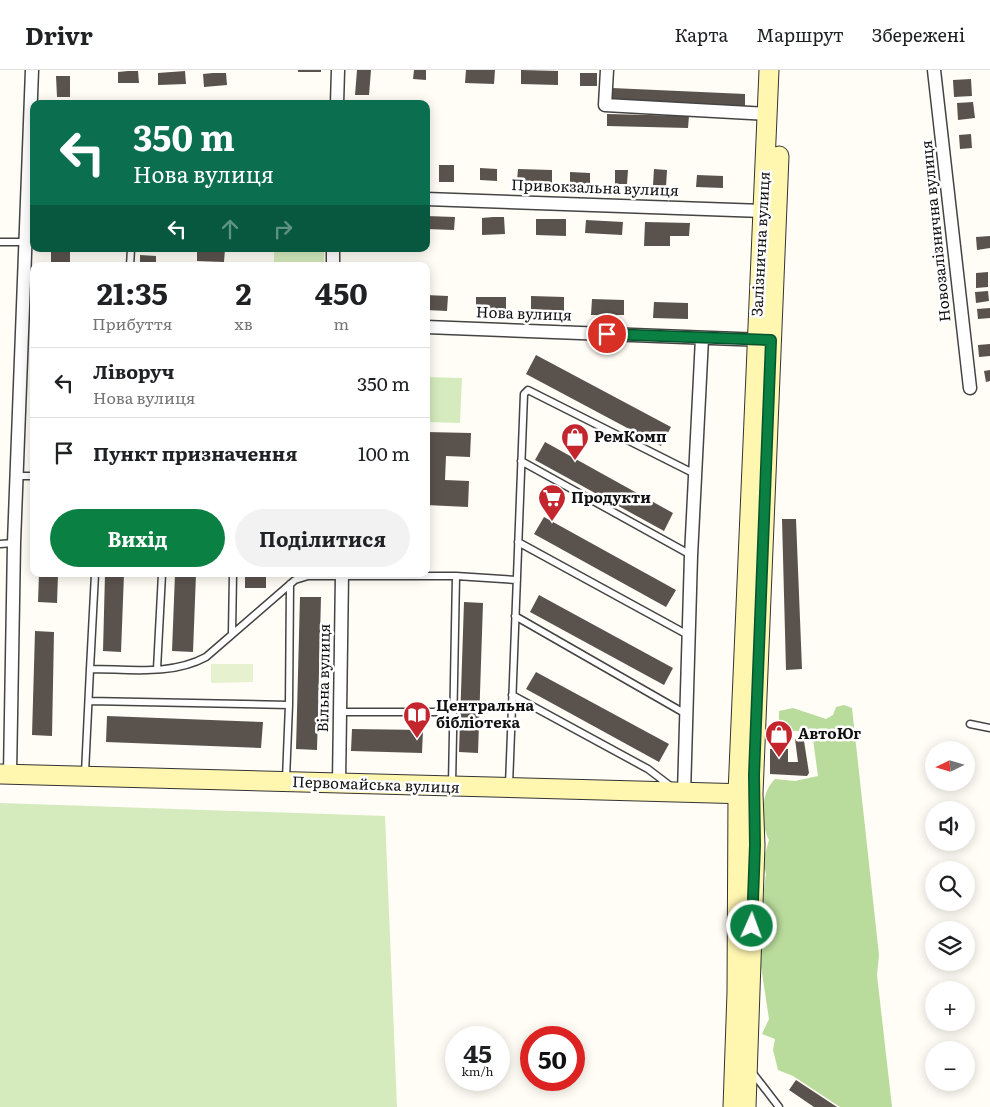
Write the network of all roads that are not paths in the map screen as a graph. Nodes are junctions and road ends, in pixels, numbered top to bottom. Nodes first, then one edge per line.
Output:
1 (32, 70) edge
2 (338, 70) edge
3 (607, 70) edge
4 (769, 70) edge
5 (781, 70) edge
6 (934, 70) edge
7 (32, 100) edge
8 (337, 100) edge
9 (768, 114) junction
10 (430, 199) edge
11 (763, 211) junction
12 (30, 227) edge
13 (0, 242) edge
14 (26, 242) junction
15 (28, 319) edge
16 (430, 327) edge
17 (702, 338) junction
18 (764, 340) junction
19 (970, 388) dead end
20 (521, 462) junction
21 (695, 474) junction
22 (17, 476) junction
23 (30, 476) edge
24 (518, 542) junction
25 (14, 543) junction
26 (0, 544) edge
27 (691, 556) junction
28 (430, 576) edge
29 (456, 576) junction
30 (95, 577) edge
31 (162, 577) edge
32 (234, 577) edge
33 (305, 577) edge
34 (342, 577) edge
35 (517, 580) junction
36 (290, 584) junction
37 (516, 616) junction
38 (232, 633) junction
39 (688, 635) junction
40 (90, 668) junction
41 (157, 669) junction
42 (512, 696) junction
43 (89, 701) junction
44 (289, 706) junction
45 (340, 712) junction
46 (453, 712) junction
47 (686, 714) junction
48 (970, 724) dead end
49 (990, 728) edge
50 (5, 774) edge
51 (85, 774) junction
52 (286, 782) junction
53 (339, 783) junction
54 (452, 787) junction
55 (509, 789) junction
56 (681, 794) junction
57 (746, 794) junction
58 (748, 1067) junction
59 (733, 1107) edge
60 (746, 1107) edge
61 (779, 1107) edge

1 - 7 street
2 - 8 street
3 - 9 street
4 - 9 main road, Залізнична вулиця
5 - 18 main road, Залізнична вулиця
6 - 19 street, Новозалізнична вулиця
9 - 11 main road, Залізнична вулиця
10 - 11 street, Привокзальна вулиця
11 - 18 main road, Залізнична вулиця
12 - 14 street
13 - 14 lane
14 - 15 street
15 - 22 street
16 - 17 street, Нова вулиця
17 - 18 street, Нова вулиця
17 - 21 street
18 - 57 main road, Залізнична вулиця
20 - 21 lane
20 - 24 lane
20 - 27 lane
21 - 27 street
22 - 23 lane
22 - 25 street
24 - 35 lane
24 - 39 lane
25 - 26 lane
25 - 50 street
27 - 39 street
28 - 29 lane
29 - 35 lane
29 - 46 lane
30 - 40 lane
31 - 41 lane
32 - 38 lane
33 - 36 lane
34 - 45 street, Вільна вулиця
35 - 37 lane
36 - 38 lane
36 - 44 lane
37 - 42 lane
37 - 47 lane
38 - 41 lane
39 - 47 street
40 - 41 lane
40 - 43 lane
42 - 55 lane
42 - 56 lane
43 - 44 lane
43 - 51 lane
44 - 52 lane
45 - 46 lane
45 - 53 street, Вільна вулиця
46 - 54 lane
47 - 56 street
48 - 49 lane
50 - 51 main road, Первомайська вулиця
51 - 52 main road, Первомайська вулиця
52 - 53 main road, Первомайська вулиця
53 - 54 main road, Первомайська вулиця
54 - 55 main road, Первомайська вулиця
55 - 56 main road, Первомайська вулиця
56 - 57 main road, Первомайська вулиця
57 - 58 main road, Залізнична вулиця
57 - 59 main road, Залізнична вулиця
58 - 60 main road, Залізнична вулиця
58 - 61 lane

